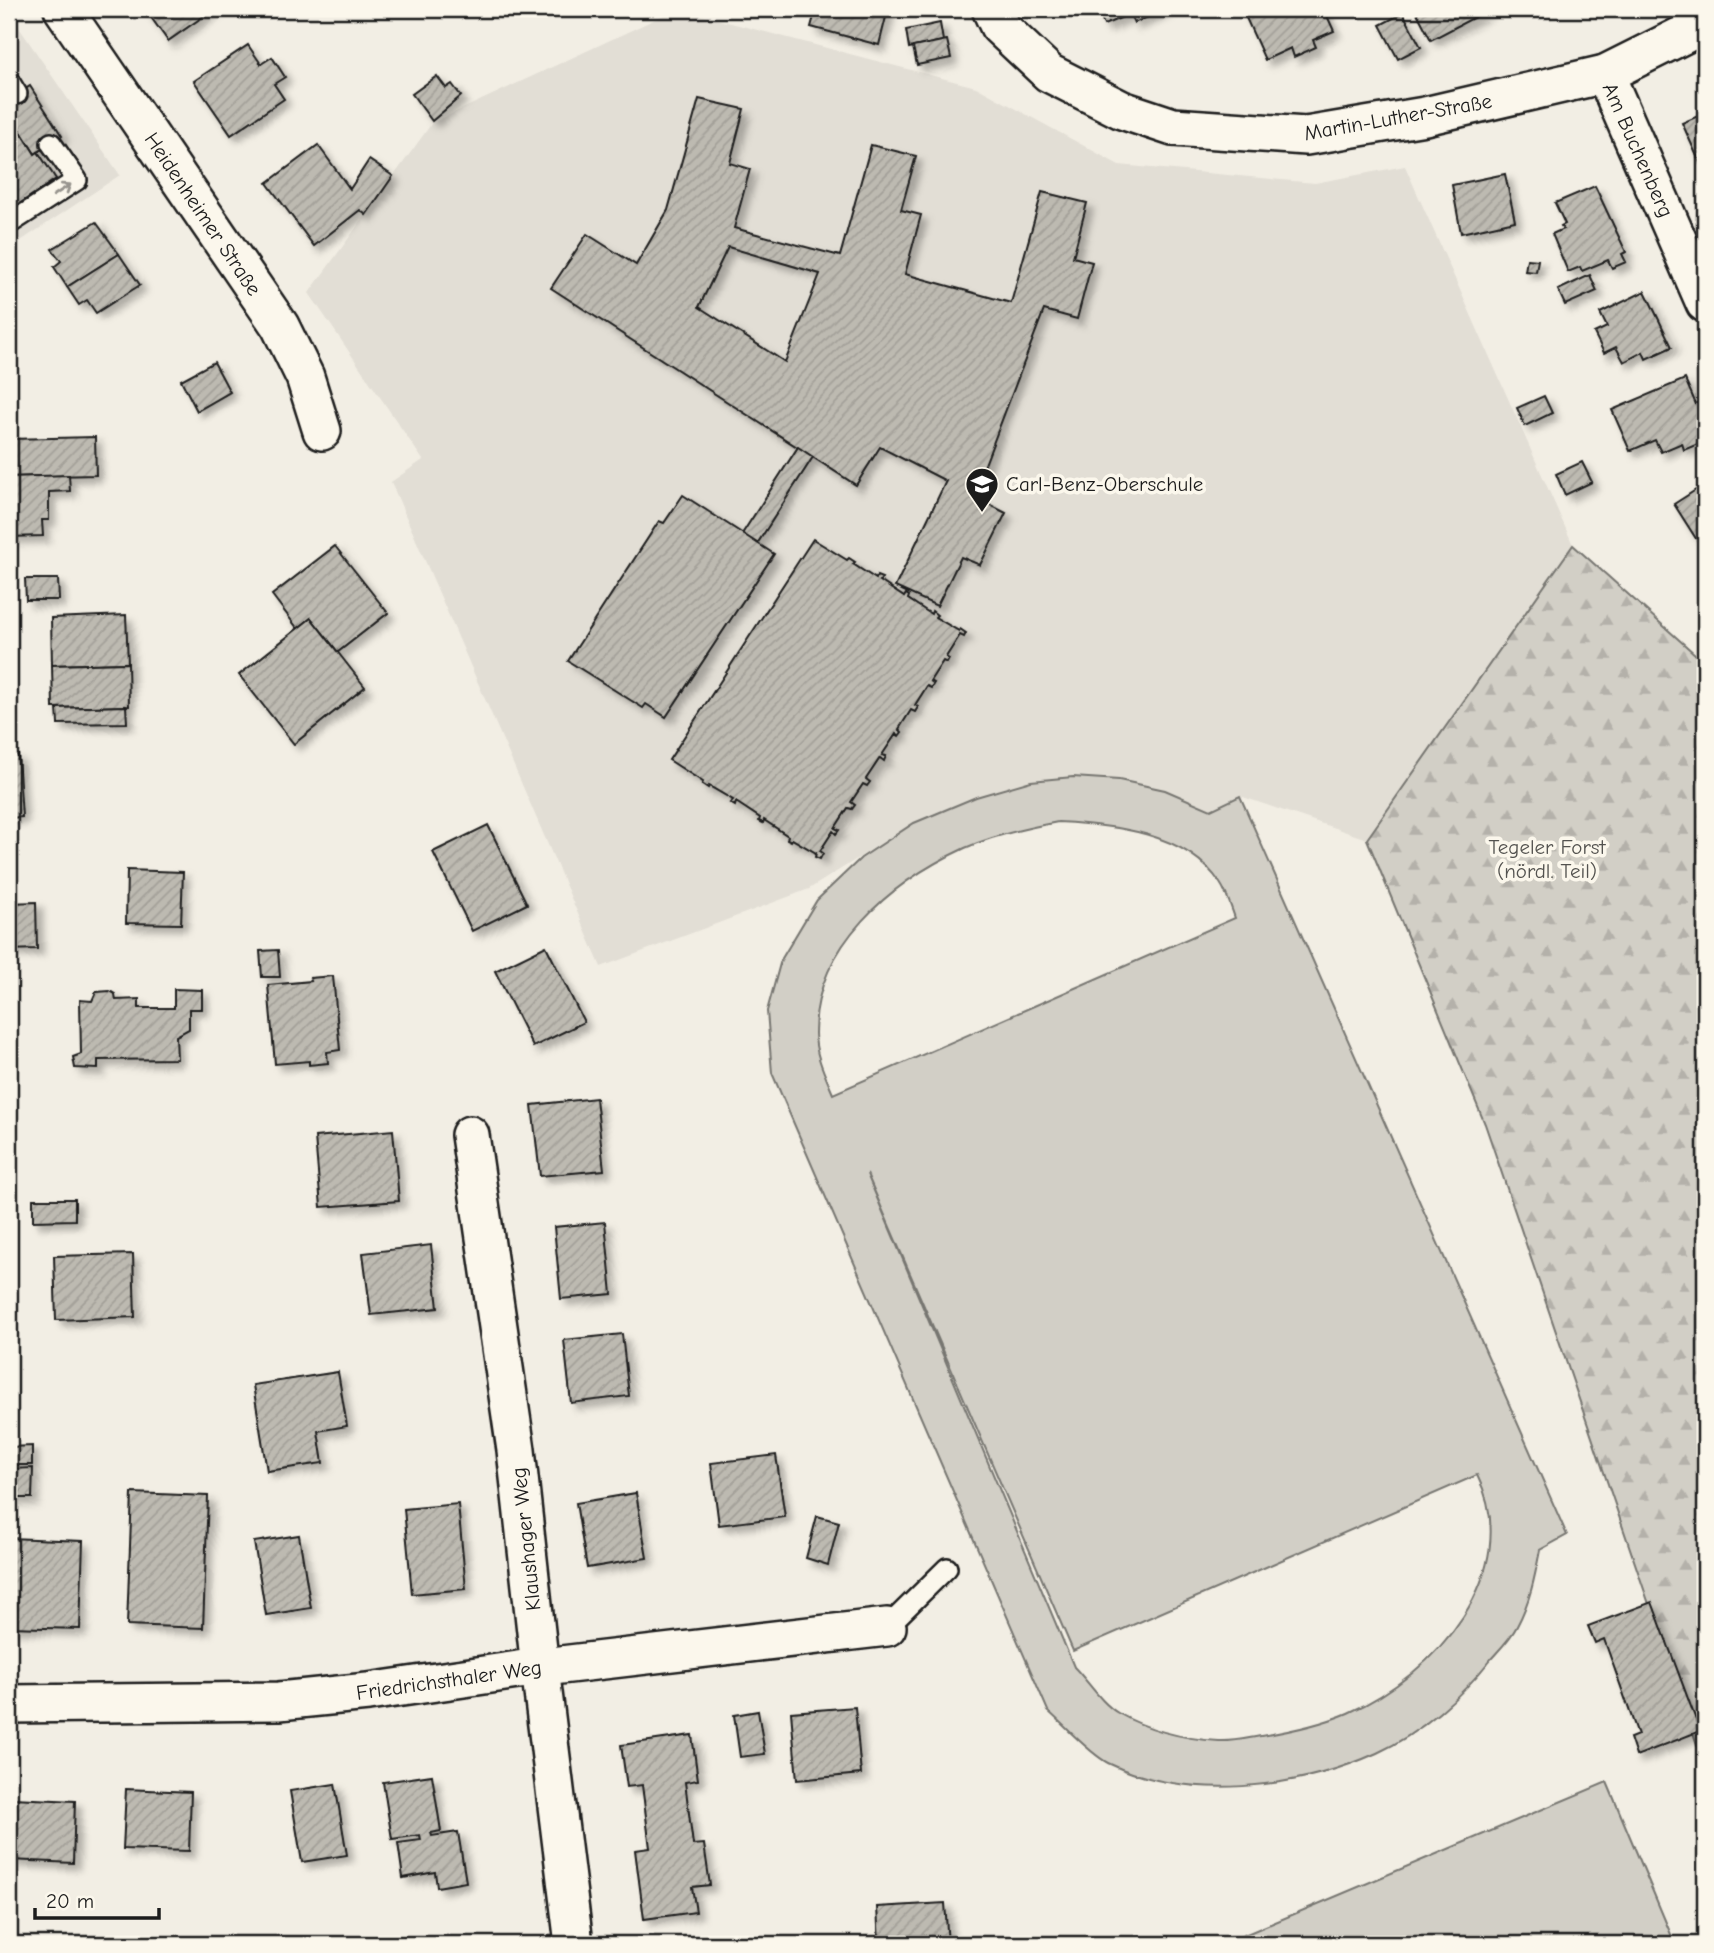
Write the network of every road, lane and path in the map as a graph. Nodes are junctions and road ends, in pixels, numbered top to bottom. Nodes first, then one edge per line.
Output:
1 (63, 9) edge
2 (991, 9) edge
3 (1705, 24) edge
4 (1605, 74) junction
5 (51, 144) dead end
6 (9, 224) edge
7 (1705, 303) edge
8 (322, 432) dead end
9 (470, 1135) dead end
10 (947, 1568) dead end
11 (887, 1627) joint
12 (540, 1668) junction
13 (9, 1704) edge
14 (574, 1944) edge

1 - 8 street, Heidenheimer Straße
2 - 4 street, Martin-Luther-Straße
3 - 4 street, Martin-Luther-Straße
4 - 7 street, Am Buchenberg
6 -> 5 lane
9 - 12 street, Klaushager Weg
10 - 11 lane
11 - 12 street, Friedrichsthaler Weg
12 - 13 street, Friedrichsthaler Weg
12 - 14 street, Klaushager Weg

